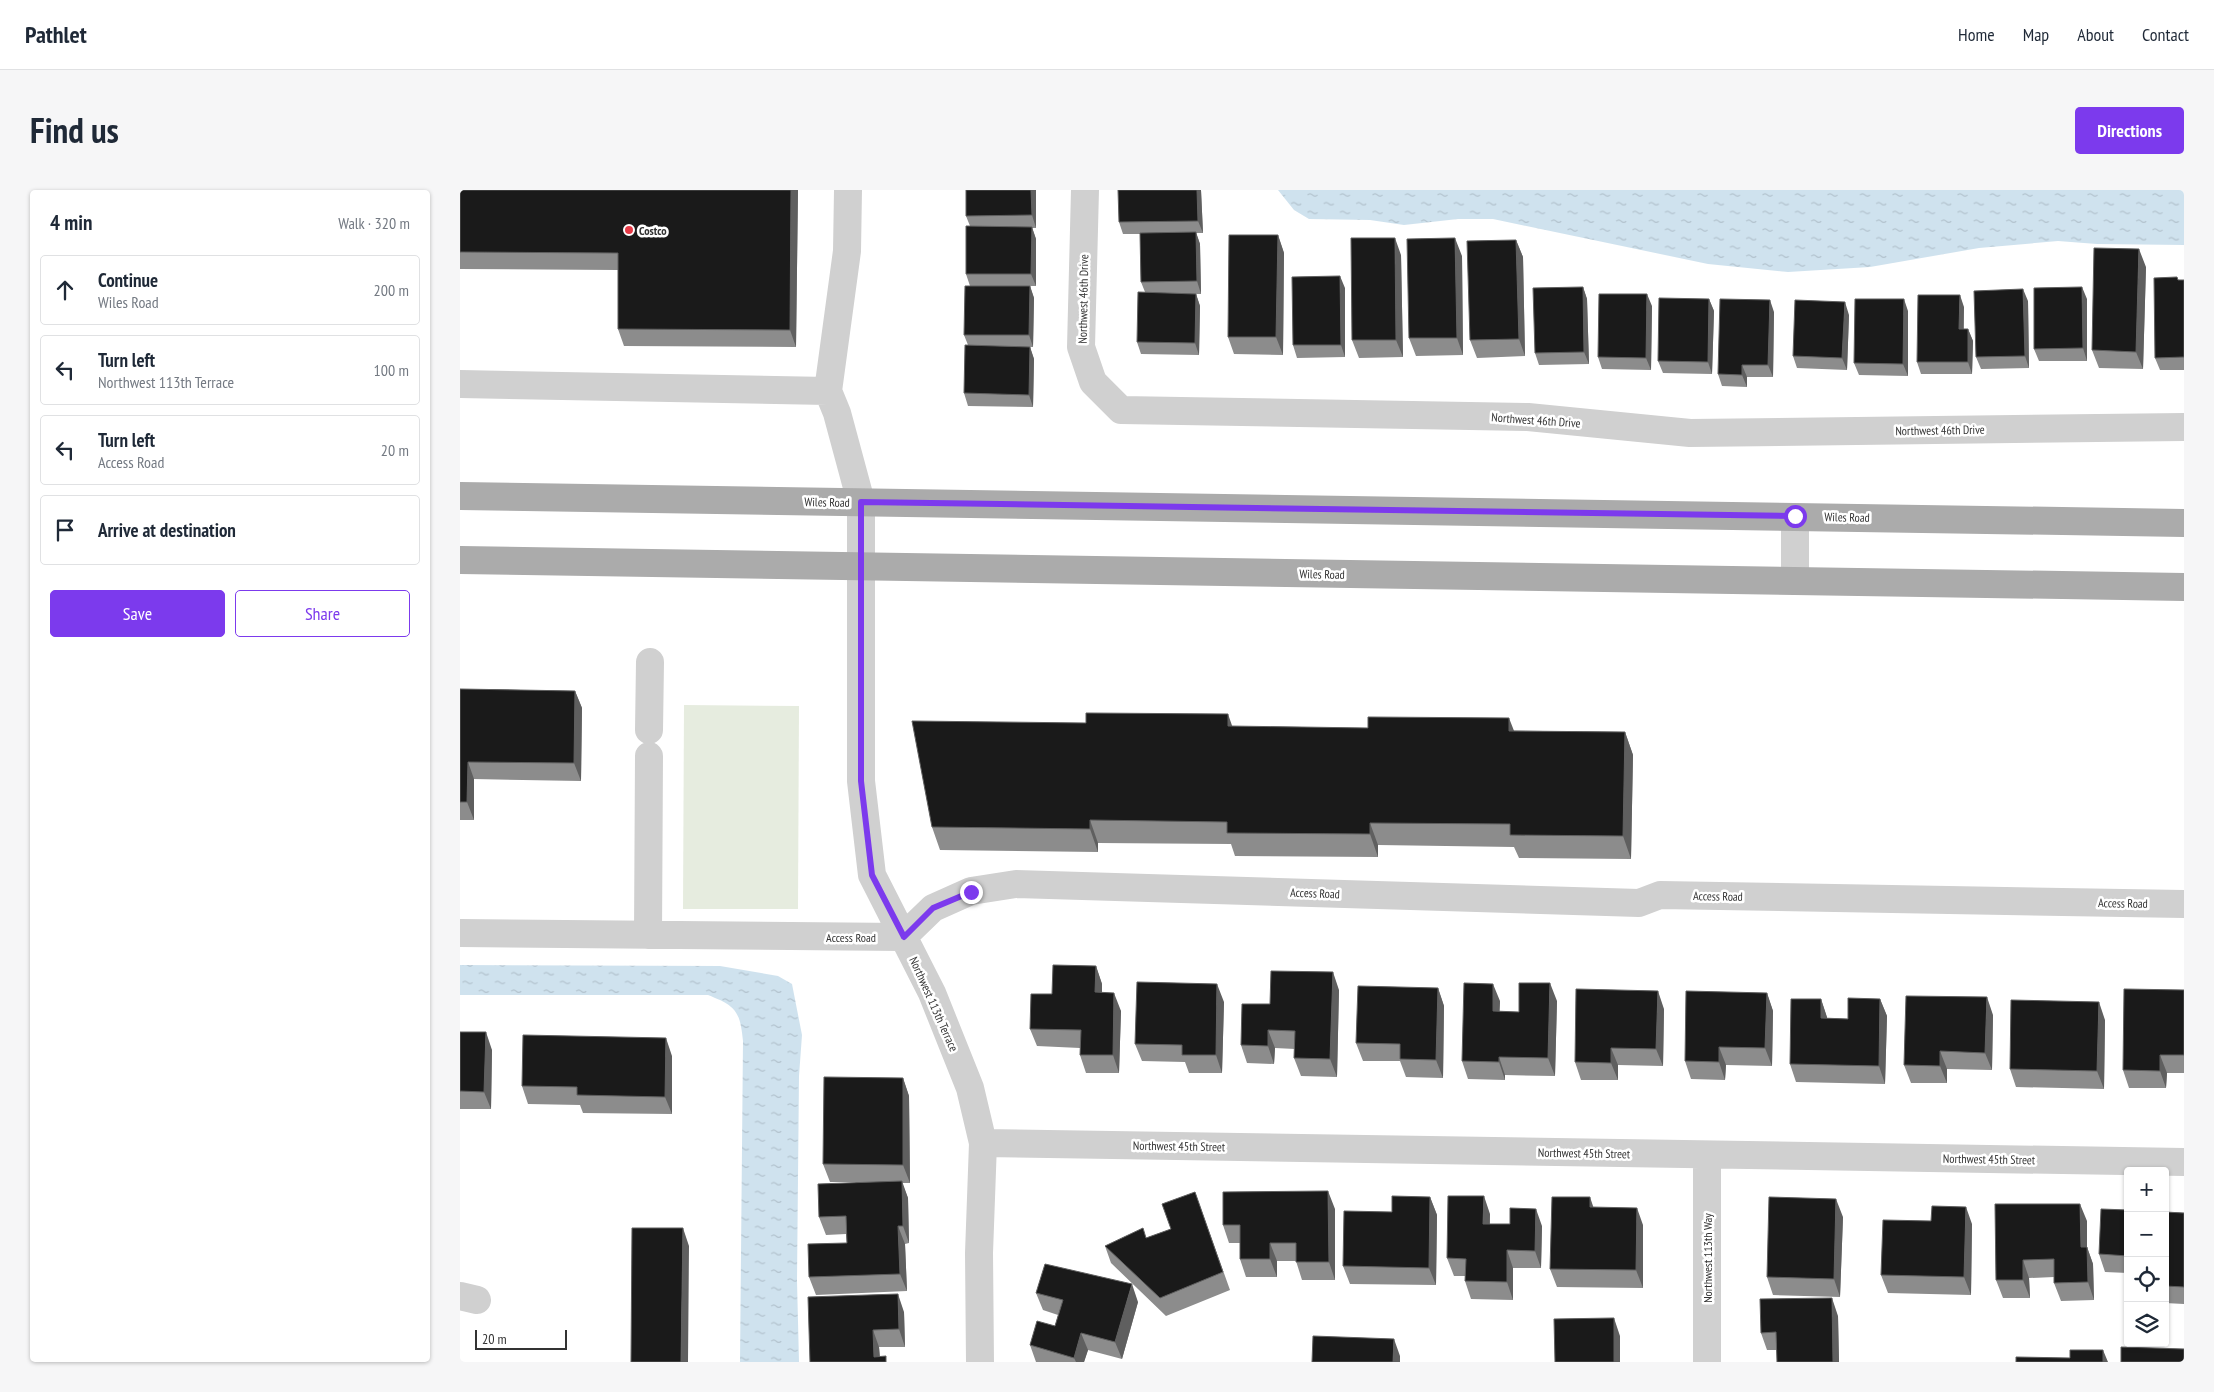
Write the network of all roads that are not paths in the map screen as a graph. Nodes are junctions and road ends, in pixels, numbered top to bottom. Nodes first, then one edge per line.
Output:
1 (848, 190) edge
2 (1085, 190) edge
3 (460, 384) edge
4 (828, 391) junction
5 (2184, 427) edge
6 (460, 496) edge
7 (861, 502) junction
8 (1795, 516) junction
9 (2184, 523) edge
10 (460, 560) edge
11 (862, 566) junction
12 (1795, 581) junction
13 (2184, 587) edge
14 (650, 662) dead end
15 (649, 730) dead end
16 (649, 756) dead end
17 (2184, 904) edge
18 (460, 933) edge
19 (648, 936) junction
20 (904, 937) junction
21 (983, 1143) junction
22 (1707, 1155) junction
23 (2184, 1162) edge
24 (980, 1362) edge
25 (1707, 1362) edge

1 - 4 street
2 - 5 street, Northwest 46th Drive
3 - 4 street
4 - 7 street, Northwest 113th Terrace
6 - 7 main road, Wiles Road
7 - 8 main road, Wiles Road
7 - 11 street, Northwest 113th Terrace
8 - 9 main road, Wiles Road
8 - 12 street
10 - 11 main road, Wiles Road
11 - 12 main road, Wiles Road
11 - 20 street, Northwest 113th Terrace
12 - 13 main road, Wiles Road
14 - 15 street
16 - 19 street
17 - 20 street, Access Road
18 - 19 street, Access Road
19 - 20 street, Access Road
20 - 21 street, Northwest 113th Terrace
21 - 22 street, Northwest 45th Street
21 - 24 street, Northwest 113th Terrace
22 - 23 street, Northwest 45th Street
22 - 25 street, Northwest 113th Way

